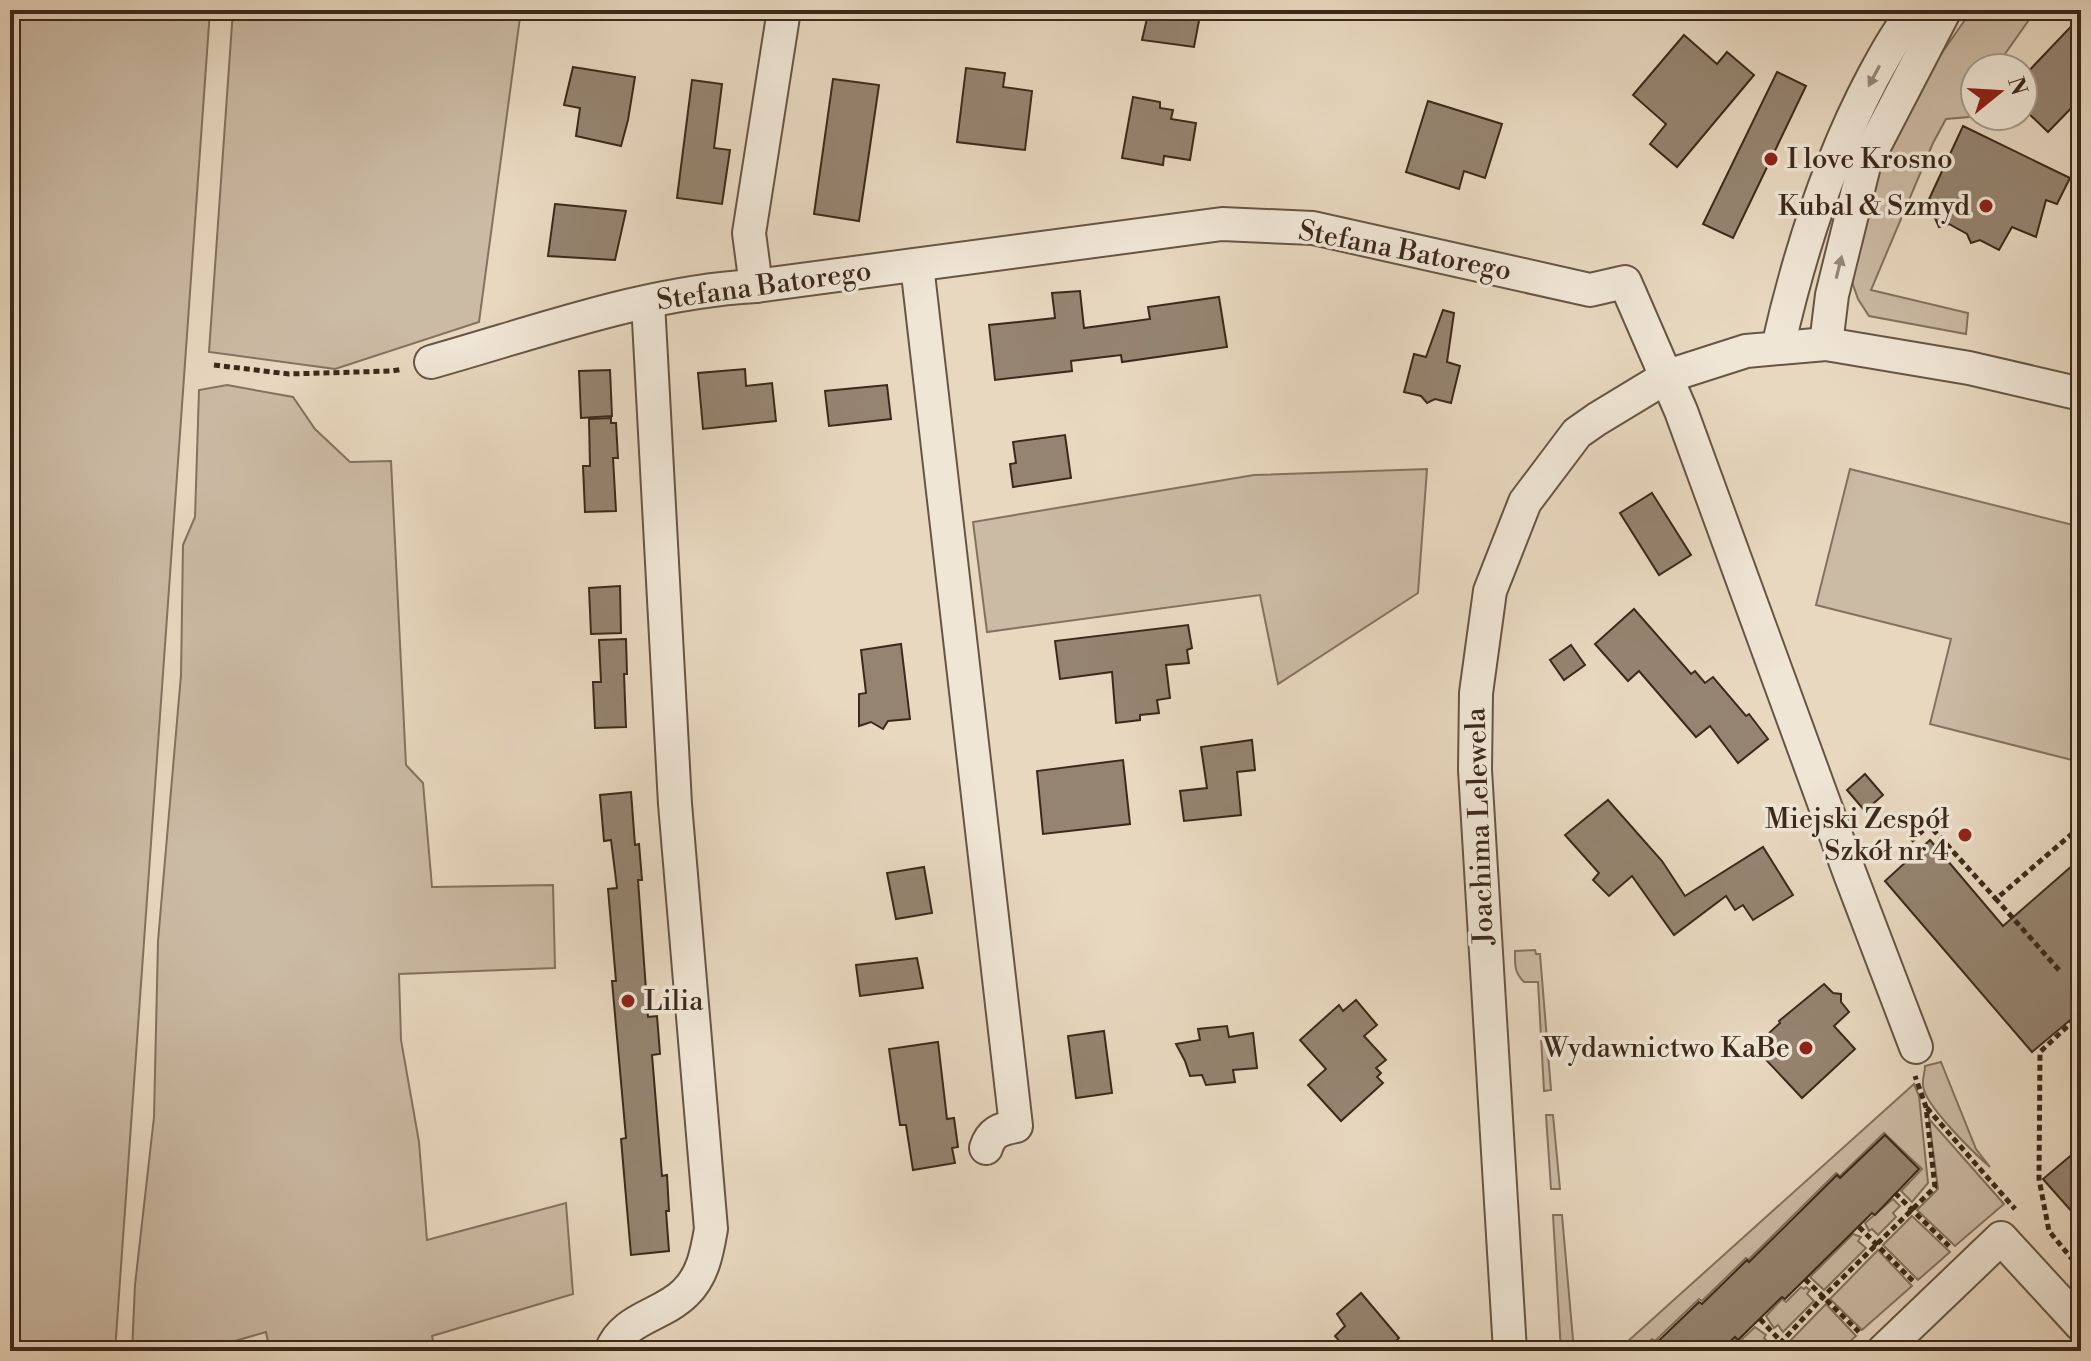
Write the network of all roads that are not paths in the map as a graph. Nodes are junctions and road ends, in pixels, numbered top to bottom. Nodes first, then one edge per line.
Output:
1 (784, 10) edge
2 (1915, 10) edge
3 (1945, 10) edge
4 (917, 265) junction
5 (756, 286) junction
6 (648, 302) junction
7 (1826, 344) junction
8 (1778, 347) junction
9 (431, 362) road end
10 (1668, 376) junction
11 (2081, 394) edge
12 (1916, 1047) dead end
13 (986, 1148) dead end
14 (2078, 1313) edge
15 (1872, 1342) edge
16 (611, 1351) edge
17 (1510, 1351) edge

1 - 5 street
2 -> 8 street
7 -> 3 street
4 - 5 street, Stefana Batorego
4 - 10 street, Stefana Batorego
4 - 13 street
5 - 6 street, Stefana Batorego
6 - 9 street, Stefana Batorego
6 - 16 street
7 - 8 street
7 - 11 street
8 - 10 street
10 - 12 street
10 - 17 street, Joachima Lelewela
14 - 15 street

